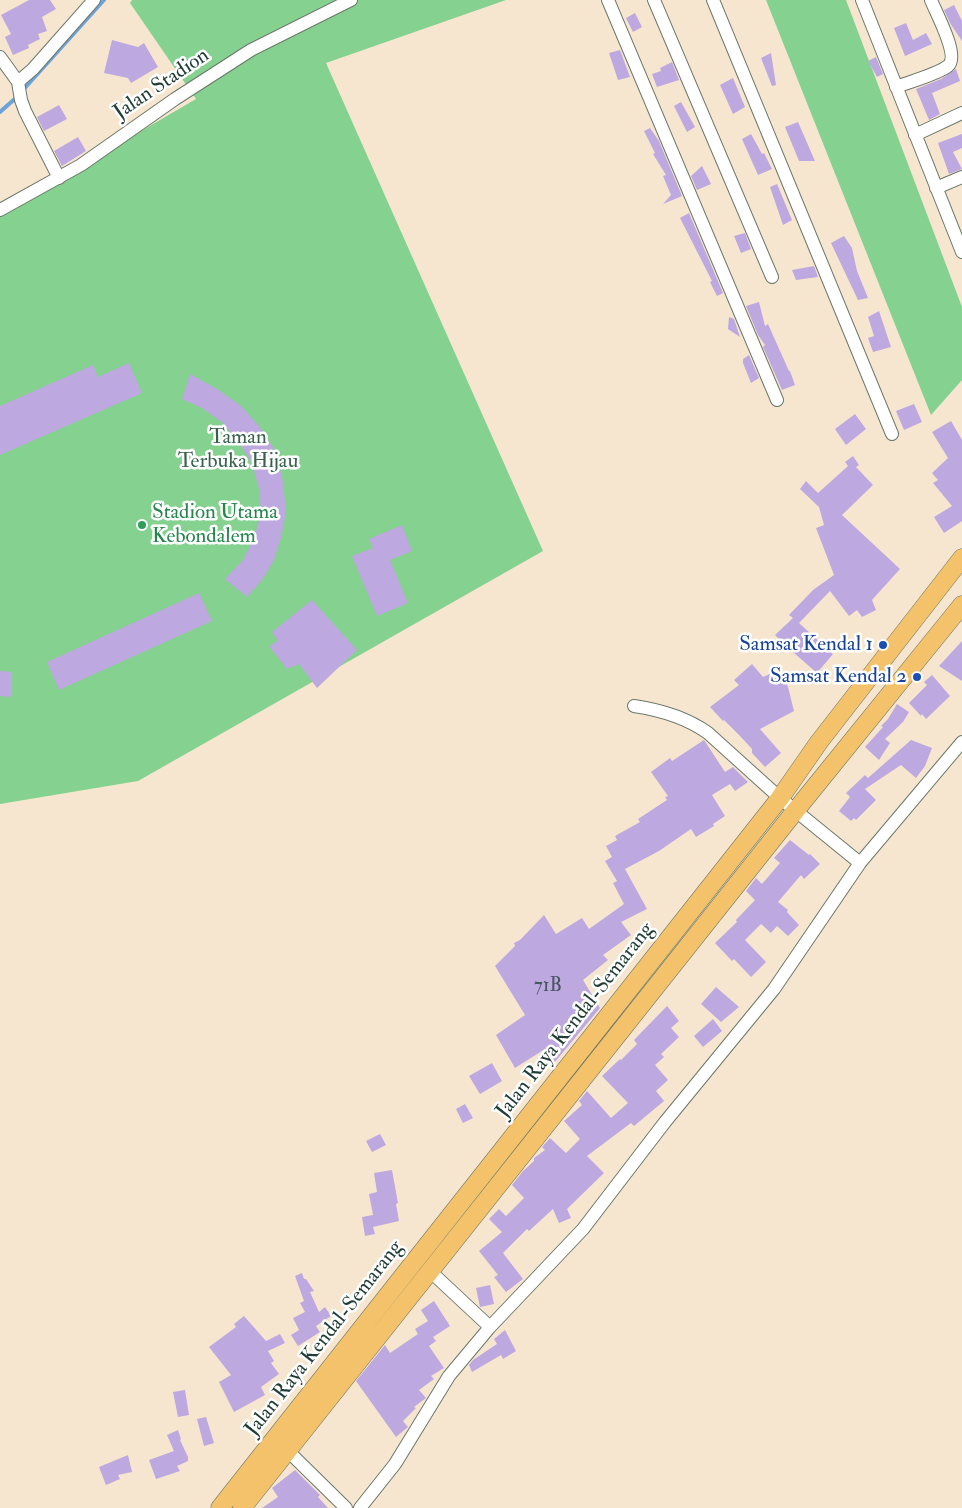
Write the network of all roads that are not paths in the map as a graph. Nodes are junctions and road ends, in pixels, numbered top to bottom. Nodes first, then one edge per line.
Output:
1 (94, 0) edge
2 (351, 0) edge
3 (608, 0) edge
4 (654, 0) edge
5 (713, 0) edge
6 (862, 0) edge
7 (931, 0) edge
8 (0, 57) edge
9 (896, 87) junction
10 (19, 91) junction
11 (962, 113) edge
12 (915, 134) junction
13 (962, 177) edge
14 (59, 178) junction
15 (936, 188) junction
16 (0, 210) edge
17 (959, 236) edge
18 (962, 252) edge
19 (772, 277) dead end
20 (777, 400) dead end
21 (892, 434) dead end
22 (962, 558) edge
23 (962, 605) edge
24 (634, 706) dead end
25 (962, 742) edge
26 (780, 798) junction
27 (796, 810) junction
28 (860, 863) junction
29 (573, 1076) junction
30 (430, 1271) junction
31 (490, 1327) junction
32 (288, 1451) junction
33 (264, 1452) junction
34 (276, 1465) junction
35 (220, 1508) edge
36 (242, 1508) edge
37 (346, 1508) edge
38 (360, 1508) edge

1 - 10 street
2 - 14 street, Jalan Stadion
3 - 20 street
4 - 19 street
5 - 21 street
6 - 9 street
7 - 9 street
8 - 10 street
9 - 12 street
10 - 14 street
11 - 12 street
12 - 15 street
13 - 15 street
14 - 16 street, Jalan Stadion
15 - 17 street
17 - 18 street
22 - 26 highway, Jalan Raya Kendal-Semarang
23 - 27 highway, Jalan Raya Kendal-Semarang
24 - 26 street
25 - 28 street
26 - 27 street
26 - 29 highway, Jalan Raya Kendal-Semarang
27 - 28 street
27 - 29 highway, Jalan Raya Kendal-Semarang
28 - 31 street
29 - 30 highway, Jalan Raya Kendal-Semarang
29 - 33 highway, Jalan Raya Kendal-Semarang
30 - 31 street
30 - 32 highway, Jalan Raya Kendal-Semarang
31 - 38 street
32 - 34 highway, Jalan Raya Kendal-Semarang
32 - 37 street
33 - 34 highway
33 - 35 highway, Jalan Raya Kendal-Semarang
34 - 36 highway, Jalan Raya Kendal-Semarang

